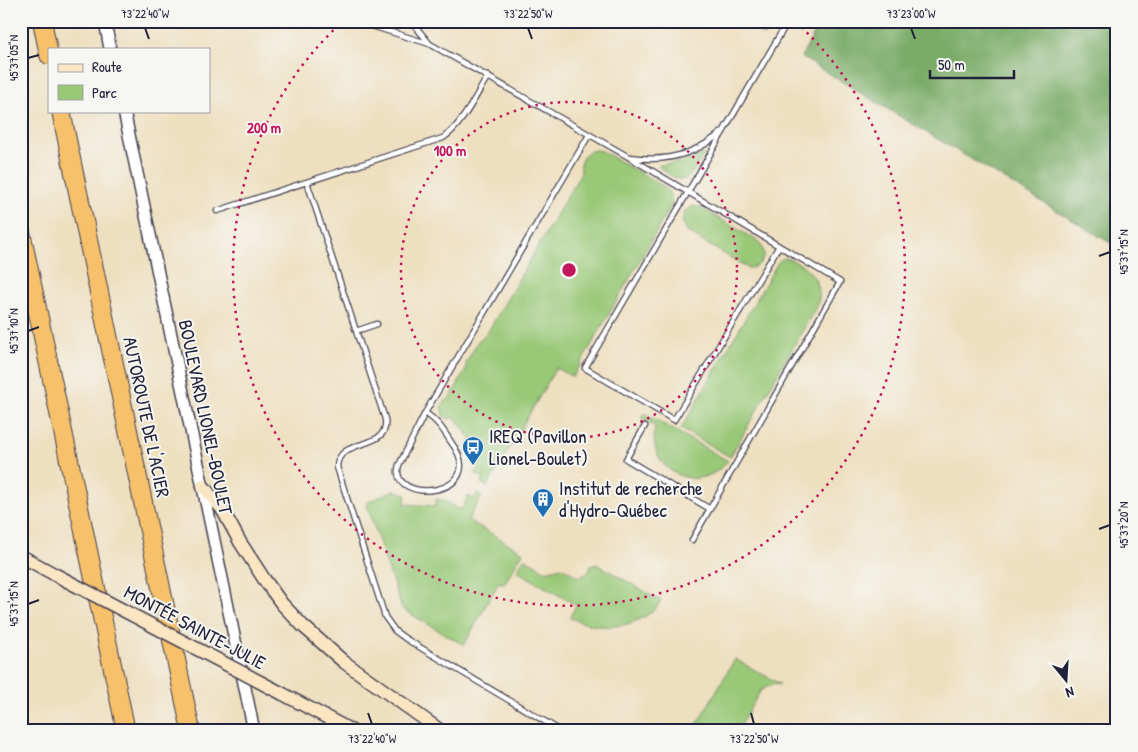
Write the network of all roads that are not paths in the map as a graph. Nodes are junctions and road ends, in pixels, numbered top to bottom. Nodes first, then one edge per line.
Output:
1 (42, 21) edge
2 (105, 21) edge
3 (363, 21) edge
4 (411, 21) edge
5 (788, 21) edge
6 (430, 44) junction
7 (110, 48) edge
8 (48, 50) edge
9 (488, 76) junction
10 (60, 112) edge
11 (124, 112) edge
12 (725, 129) junction
13 (589, 135) junction
14 (627, 156) junction
15 (307, 182) junction
16 (688, 193) junction
17 (217, 211) dead end
18 (21, 232) edge
19 (779, 246) junction
20 (377, 324) dead end
21 (356, 331) junction
22 (425, 414) junction
23 (645, 426) dead end
24 (203, 486) junction
25 (710, 509) junction
26 (692, 540) dead end
27 (21, 556) edge
28 (126, 731) edge
29 (191, 731) edge
30 (254, 731) edge
31 (352, 731) edge
32 (441, 731) edge
33 (561, 731) edge

1 - 8 highway
2 - 7 street
3 - 6 lane
4 - 6 lane
5 - 12 lane
6 - 9 lane
9 - 13 lane
9 - 15 lane
10 - 29 highway, AUTOROUTE DE L'ACIER
11 - 24 street, BOULEVARD LIONEL-BOULET
12 - 14 lane
12 - 16 lane
13 - 14 lane
13 - 22 lane
14 - 16 lane
15 - 17 lane
15 - 21 lane
16 - 19 lane
16 - 19 lane
18 - 28 highway
19 - 25 lane
20 - 21 lane
21 - 33 lane
22 - 22 lane
23 - 25 lane
24 - 30 street, BOULEVARD LIONEL-BOULET
24 - 32 main road
25 - 26 lane
27 - 31 main road, MONTÉE SAINTE-JULIE, bridge

